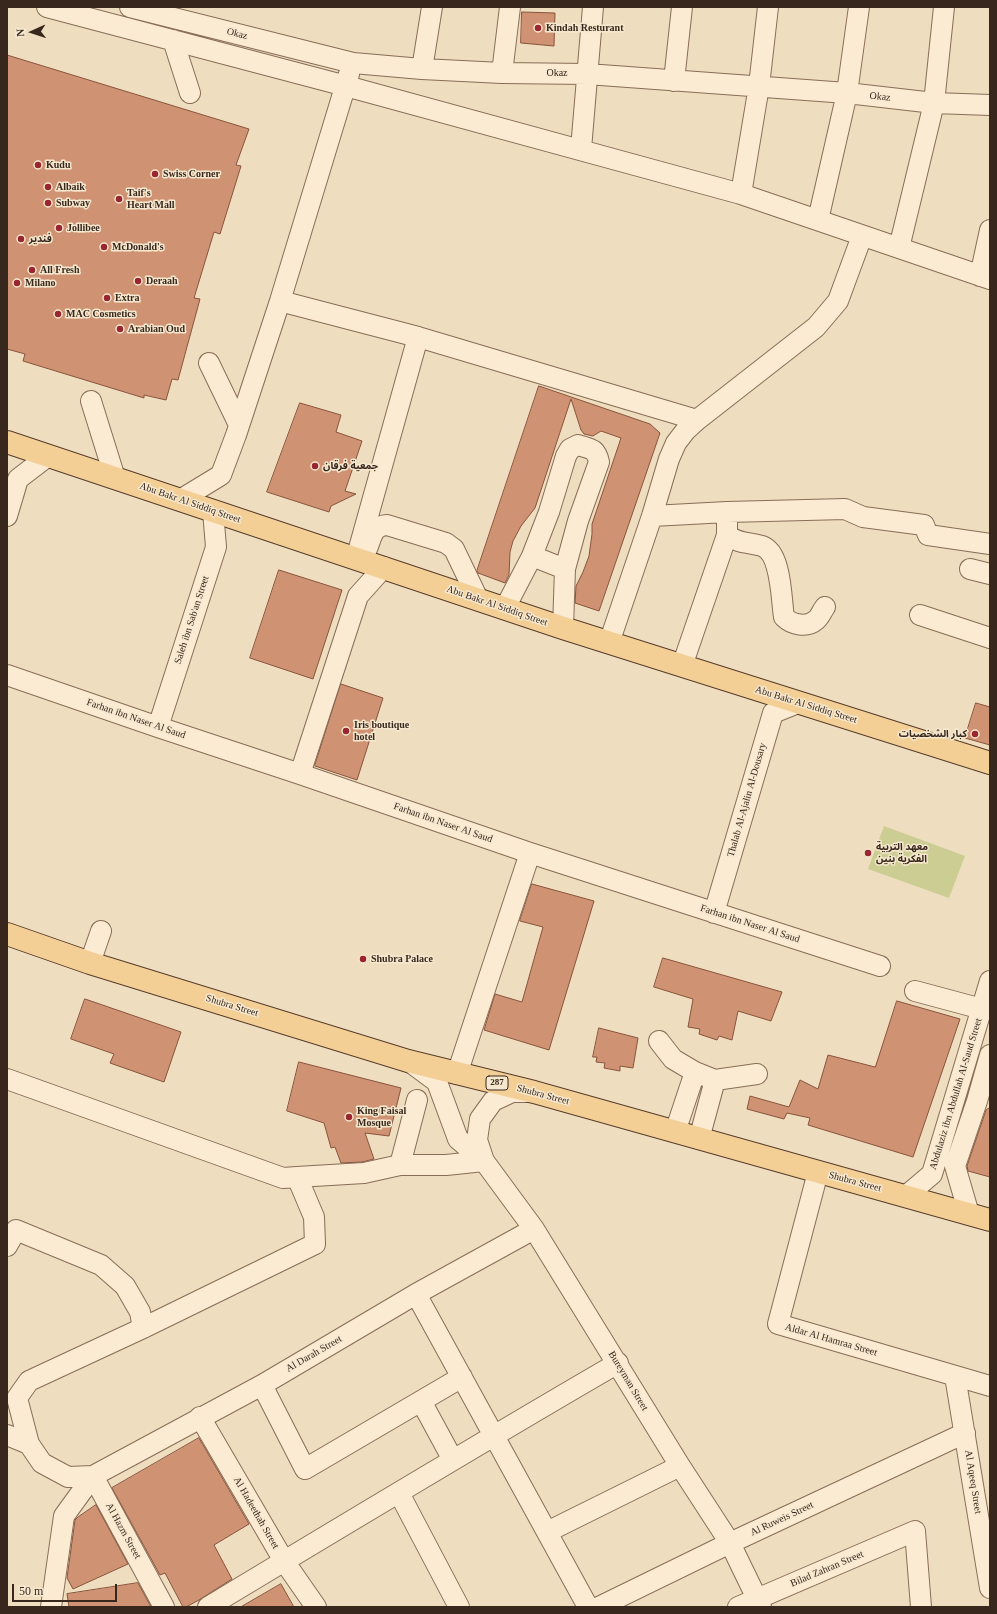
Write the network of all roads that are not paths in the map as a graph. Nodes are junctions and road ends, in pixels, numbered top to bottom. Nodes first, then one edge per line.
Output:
1 (47, 7) edge
2 (130, 7) edge
3 (432, 7) edge
4 (510, 7) edge
5 (593, 7) edge
6 (682, 7) edge
7 (768, 7) edge
8 (859, 7) edge
9 (944, 7) edge
10 (173, 40) junction
11 (353, 62) junction
12 (422, 69) junction
13 (502, 73) junction
14 (587, 74) junction
15 (674, 81) junction
16 (346, 86) junction
17 (759, 86) junction
18 (190, 93) dead end
19 (847, 93) junction
20 (934, 103) junction
21 (990, 105) edge
22 (581, 149) junction
23 (741, 194) junction
24 (818, 220) junction
25 (990, 230) edge
26 (862, 236) junction
27 (899, 248) junction
28 (985, 278) edge
29 (280, 301) junction
30 (418, 337) junction
31 (209, 363) dead end
32 (90, 402) dead end
33 (697, 420) junction
34 (239, 425) junction
35 (7, 442) edge
36 (48, 456) junction
37 (115, 478) junction
38 (180, 500) junction
39 (213, 511) junction
40 (549, 512) junction
41 (727, 512) junction
42 (7, 516) edge
43 (652, 516) junction
44 (578, 521) junction
45 (727, 535) junction
46 (990, 544) edge
47 (532, 556) junction
48 (360, 560) junction
49 (384, 567) junction
50 (565, 569) junction
51 (970, 569) dead end
52 (990, 574) edge
53 (478, 599) junction
54 (825, 607) dead end
55 (505, 608) junction
56 (920, 615) dead end
57 (562, 628) junction
58 (990, 638) edge
59 (608, 643) junction
60 (682, 666) junction
61 (7, 675) edge
62 (798, 703) junction
63 (158, 728) junction
64 (990, 763) edge
65 (300, 774) junction
66 (530, 853) junction
67 (714, 913) junction
68 (101, 931) dead end
69 (7, 934) edge
70 (90, 963) junction
71 (880, 966) dead end
72 (990, 981) edge
73 (915, 991) dead end
74 (982, 1009) junction
75 (659, 1041) dead end
76 (990, 1055) edge
77 (408, 1061) junction
78 (694, 1072) junction
79 (457, 1074) junction
80 (757, 1074) dead end
81 (7, 1079) edge
82 (715, 1080) junction
83 (534, 1092) junction
84 (417, 1100) dead end
85 (983, 1103) edge
86 (675, 1132) junction
87 (698, 1139) junction
88 (484, 1161) junction
89 (400, 1165) junction
90 (818, 1172) junction
91 (296, 1177) junction
92 (906, 1196) junction
93 (969, 1214) junction
94 (990, 1220) edge
95 (534, 1229) junction
96 (7, 1246) edge
97 (416, 1294) junction
98 (143, 1328) junction
99 (618, 1363) junction
100 (955, 1376) junction
101 (462, 1377) junction
102 (262, 1385) junction
103 (990, 1386) edge
104 (420, 1401) junction
105 (200, 1417) junction
106 (965, 1433) junction
107 (7, 1435) edge
108 (493, 1436) junction
109 (29, 1444) junction
110 (453, 1460) junction
111 (680, 1466) junction
112 (93, 1476) junction
113 (399, 1493) junction
114 (984, 1521) edge
115 (547, 1532) junction
116 (730, 1543) junction
117 (284, 1561) junction
118 (990, 1588) edge
119 (759, 1603) edge
120 (51, 1607) edge
121 (164, 1607) edge
122 (208, 1607) edge
123 (316, 1607) edge
124 (459, 1607) edge
125 (588, 1607) edge
126 (599, 1607) edge
127 (738, 1607) edge
128 (921, 1607) edge

1 - 10 street
2 - 11 street, Okaz
3 - 12 street
4 - 13 street
5 - 14 street
6 - 15 street
7 - 17 street
8 - 19 street
9 - 20 street
10 - 16 street
10 - 18 street
11 - 12 street, Okaz
11 - 16 street
12 - 13 street, Okaz
13 - 14 street, Okaz
14 - 15 street, Okaz
14 - 22 street
15 - 17 street, Okaz
16 - 22 street
16 - 29 street
17 - 19 street, Okaz
17 - 23 street
19 - 20 street, Okaz
19 - 24 street
20 - 21 street, Okaz
20 - 27 street
22 - 23 street
23 - 24 street
24 - 26 street
25 - 28 street
26 - 27 street
26 - 33 street
27 - 28 street
29 - 30 street
29 - 34 street
30 - 33 street
30 - 48 street
31 - 34 street
32 - 37 street
33 - 43 street
34 - 38 street
35 - 36 main road, Abu Bakr Al Siddiq Street
36 - 37 main road, Abu Bakr Al Siddiq Street
36 - 42 street
37 - 38 main road, Abu Bakr Al Siddiq Street
38 - 39 main road, Abu Bakr Al Siddiq Street
39 - 48 main road, Abu Bakr Al Siddiq Street
39 - 63 street, Saleh ibn Sab'an Street
40 - 44 street
40 - 44 street
40 - 47 street
41 - 43 street
41 - 45 street
41 - 46 street
43 - 59 street
44 - 50 street
45 - 54 street
45 - 60 street
47 - 50 street
47 - 55 street
48 - 49 main road, Abu Bakr Al Siddiq Street
48 - 53 street
49 - 53 main road, Abu Bakr Al Siddiq Street
49 - 65 street
50 - 57 street
51 - 52 street
53 - 55 main road, Abu Bakr Al Siddiq Street
55 - 57 main road, Abu Bakr Al Siddiq Street
56 - 58 street
57 - 59 main road, Abu Bakr Al Siddiq Street
59 - 60 main road, Abu Bakr Al Siddiq Street
60 - 62 main road, Abu Bakr Al Siddiq Street
61 - 63 street, Farhan ibn Naser Al Saud
62 - 64 main road, Abu Bakr Al Siddiq Street
62 - 67 street, Thalab Al-Ajalin Al-Dousary
63 - 65 street, Farhan ibn Naser Al Saud
65 - 66 street, Farhan ibn Naser Al Saud
66 - 67 street, Farhan ibn Naser Al Saud
66 - 79 street
67 - 71 street, Farhan ibn Naser Al Saud
68 - 70 street
69 - 70 main road, Shubra Street / 287
70 - 77 main road, Shubra Street / 287
72 - 74 street, Abdulaziz ibn Abdullah Al-Saud Street
73 - 74 street
74 - 92 street, Abdulaziz ibn Abdullah Al-Saud Street
75 - 78 street
76 - 85 street, Abdulaziz ibn Abdullah Al-Saud Street
77 - 79 main road, Shubra Street / 287
77 - 88 street
78 - 82 street
78 - 86 street
79 - 83 main road, Shubra Street / 287
80 - 82 street
81 - 91 street
82 - 87 street
83 - 86 main road, Shubra Street / 287
83 - 88 street
84 - 89 street
85 - 93 street, Abdulaziz ibn Abdullah Al-Saud Street
86 - 87 main road, Shubra Street / 287
87 - 90 main road, Shubra Street / 287
88 - 89 street
88 - 95 street, Bureyman Street
89 - 91 street
90 - 92 main road, Shubra Street / 287
90 - 100 street, Aldar Al Hamraa Street
91 - 98 street
92 - 93 main road, Shubra Street / 287
93 - 94 main road, Shubra Street / 287
95 - 97 street, Al Darah Street
95 - 99 street, Bureyman Street
96 - 98 street
97 - 101 street
97 - 102 street, Al Darah Street
98 - 109 street
99 - 108 street
99 - 111 street, Bureyman Street
100 - 103 street, Aldar Al Hamraa Street
100 - 106 street, Al Aqeeq Street
101 - 104 street
101 - 108 street
102 - 104 street
102 - 105 street, Al Darah Street
104 - 110 street
105 - 112 street, Al Darah Street
105 - 117 street, Al Hadeethah Street
106 - 114 street, Al Aqeeq Street
106 - 116 street, Al Ruweis Street
107 - 109 street
108 - 110 street
108 - 115 street
109 - 112 street
110 - 113 street
111 - 115 street
111 - 116 street, Bureyman Street
112 - 120 street
112 - 121 street, Al Hazm Street
113 - 117 street
113 - 124 street
114 - 118 street, Al Aqeeq Street
115 - 125 street
116 - 119 street, Bureyman Street
116 - 126 street, Al Ruweis Street
117 - 122 street
117 - 123 street, Al Hadeethah Street
119 - 127 street, Bilad Zahran Street
119 - 128 street, Bilad Zahran Street

